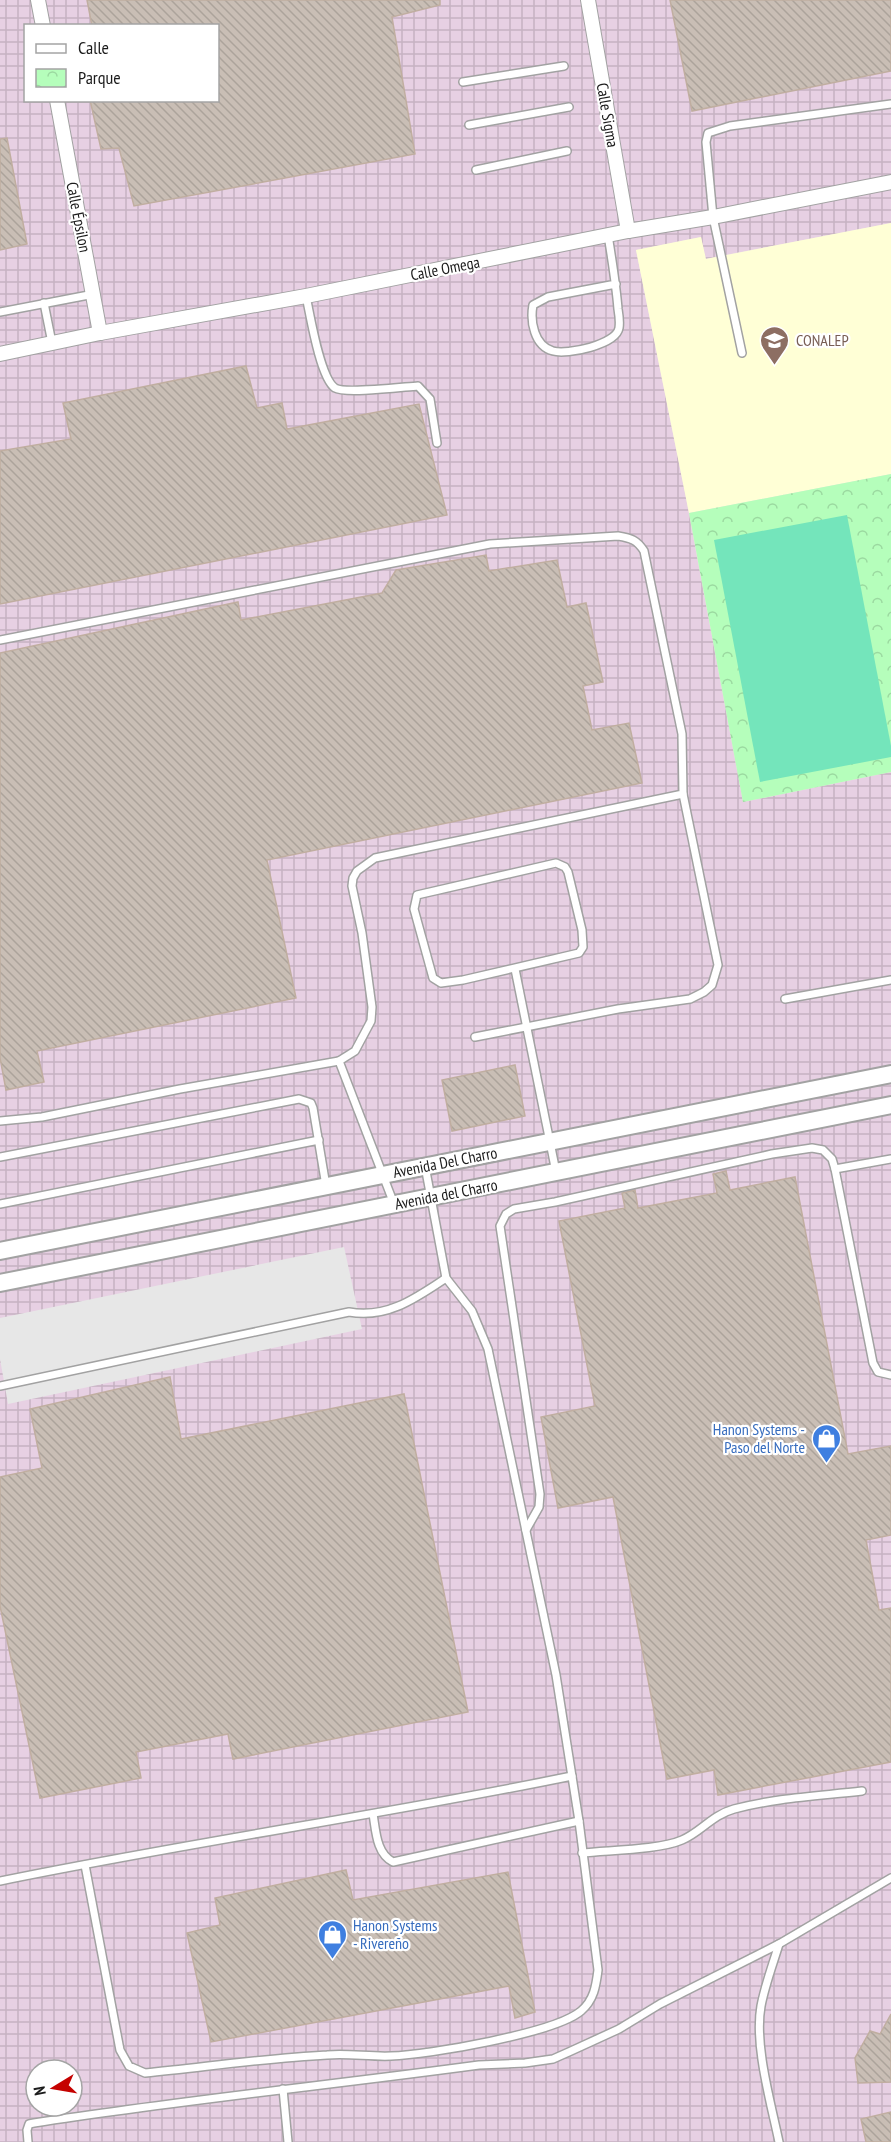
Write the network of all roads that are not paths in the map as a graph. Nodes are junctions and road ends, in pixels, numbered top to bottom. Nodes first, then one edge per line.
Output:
1 (38, 0) edge
2 (588, 0) edge
3 (43, 24) edge
4 (564, 66) dead end
5 (463, 82) dead end
6 (57, 102) edge
7 (891, 104) edge
8 (569, 107) dead end
9 (470, 125) dead end
10 (567, 151) dead end
11 (476, 170) dead end
12 (891, 182) edge
13 (713, 217) junction
14 (628, 231) junction
15 (608, 235) junction
16 (616, 284) junction
17 (94, 294) junction
18 (306, 296) junction
19 (44, 303) junction
20 (0, 312) edge
21 (100, 333) junction
22 (52, 343) junction
23 (742, 353) dead end
24 (0, 354) edge
25 (437, 443) dead end
26 (0, 640) edge
27 (683, 794) junction
28 (515, 969) junction
29 (891, 980) edge
30 (784, 999) dead end
31 (526, 1027) junction
32 (475, 1037) dead end
33 (339, 1061) junction
34 (891, 1074) edge
35 (891, 1105) edge
36 (0, 1121) edge
37 (319, 1140) junction
38 (551, 1142) junction
39 (0, 1157) edge
40 (891, 1159) edge
41 (425, 1166) junction
42 (835, 1169) junction
43 (556, 1172) junction
44 (383, 1175) junction
45 (326, 1186) junction
46 (430, 1197) junction
47 (0, 1204) edge
48 (394, 1204) junction
49 (0, 1251) edge
50 (446, 1278) junction
51 (0, 1282) edge
52 (891, 1375) edge
53 (0, 1386) edge
54 (526, 1530) junction
55 (572, 1776) junction
56 (862, 1791) dead end
57 (373, 1814) junction
58 (579, 1821) junction
59 (582, 1853) junction
60 (85, 1865) junction
61 (891, 1878) edge
62 (0, 1881) edge
63 (779, 1944) junction
64 (283, 2089) junction
65 (28, 2142) edge
66 (288, 2142) edge
67 (779, 2142) edge

1 - 3 street
2 - 14 street, Calle Sigma
4 - 5 lane
6 - 17 street, Calle Épsilon
7 - 13 lane
8 - 9 lane
10 - 11 lane
12 - 13 street, Calle Omega
13 - 14 street, Calle Omega
13 - 23 lane
14 - 15 street, Calle Omega
15 - 16 lane
15 - 18 street, Calle Omega
16 - 16 lane
17 - 19 lane
17 - 21 street, Calle Épsilon
18 - 21 street, Calle Omega
18 - 25 lane
19 - 20 lane
19 - 22 lane
21 - 22 street, Calle Omega
22 - 24 street, Calle Omega
26 - 27 lane
27 - 31 lane
27 - 33 lane
28 - 28 lane
28 - 31 lane
29 - 30 lane
31 - 32 lane
31 - 38 lane
33 - 36 lane
33 - 44 lane
34 - 38 street, Avenida Del Charro
35 - 43 street, Avenida del Charro
37 - 39 lane
37 - 45 lane
37 - 47 lane
38 - 41 street, Avenida Del Charro
38 - 43 lane
40 - 42 lane
41 - 44 street, Avenida Del Charro
41 - 46 lane
42 - 52 lane
42 - 54 lane
43 - 46 street, Avenida del Charro
44 - 45 street, Avenida Del Charro
44 - 48 lane
45 - 49 street, Avenida Del Charro
46 - 48 street, Avenida del Charro
46 - 50 lane
48 - 51 street, Avenida del Charro
50 - 53 lane
50 - 54 lane
54 - 55 lane
55 - 57 lane
55 - 58 lane
56 - 59 lane
57 - 58 lane
57 - 60 lane
58 - 59 lane
59 - 60 lane
60 - 62 lane
61 - 63 lane
63 - 64 lane
63 - 67 lane
64 - 65 lane
64 - 66 lane

